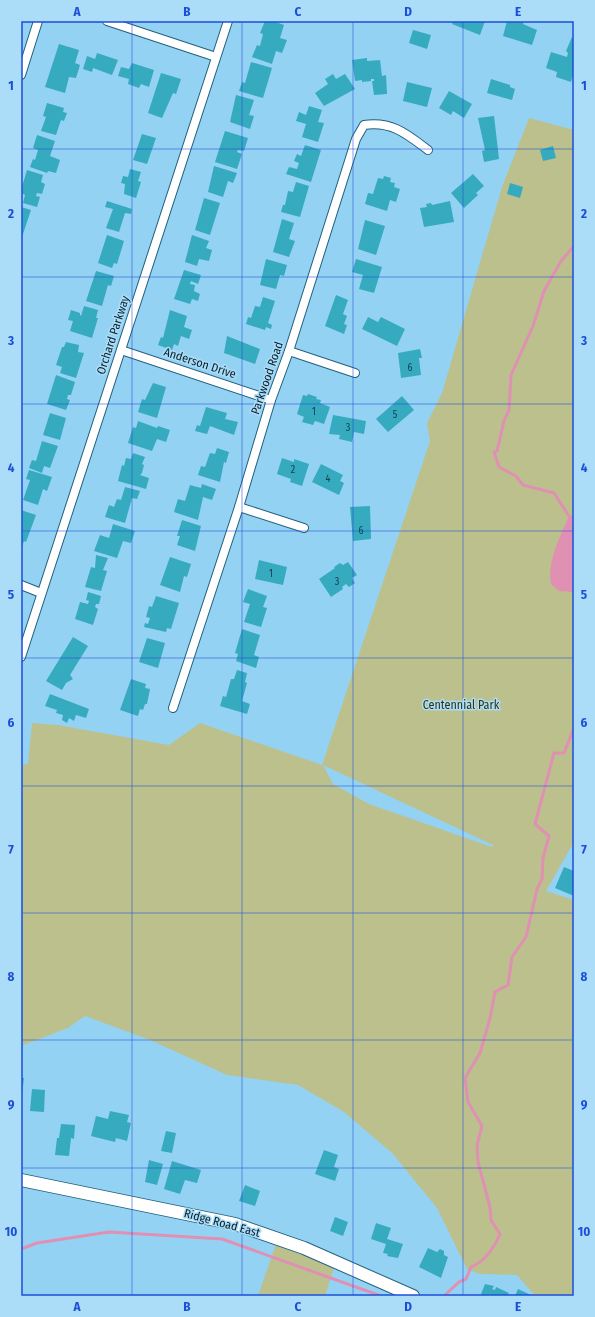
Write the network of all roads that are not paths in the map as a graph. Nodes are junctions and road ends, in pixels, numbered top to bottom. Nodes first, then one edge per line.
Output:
1 (38, 21) edge
2 (108, 21) edge
3 (228, 21) edge
4 (216, 57) junction
5 (21, 74) edge
6 (428, 150) dead end
7 (121, 350) junction
8 (289, 351) junction
9 (355, 373) dead end
10 (271, 400) junction
11 (238, 507) junction
12 (304, 528) dead end
13 (21, 585) edge
14 (41, 593) junction
15 (21, 657) edge
16 (173, 708) dead end
17 (21, 1180) edge
18 (413, 1296) edge

1 - 5 street
2 - 4 street
3 - 4 street, Orchard Parkway
4 - 7 street, Orchard Parkway
6 - 8 street, Parkwood Road
7 - 10 street, Anderson Drive
7 - 14 street, Orchard Parkway
8 - 9 street
8 - 10 street, Parkwood Road
10 - 11 street, Parkwood Road
11 - 12 street
11 - 16 street, Parkwood Road
13 - 14 street
14 - 15 street, Orchard Parkway
17 - 18 main road, Ridge Road East

